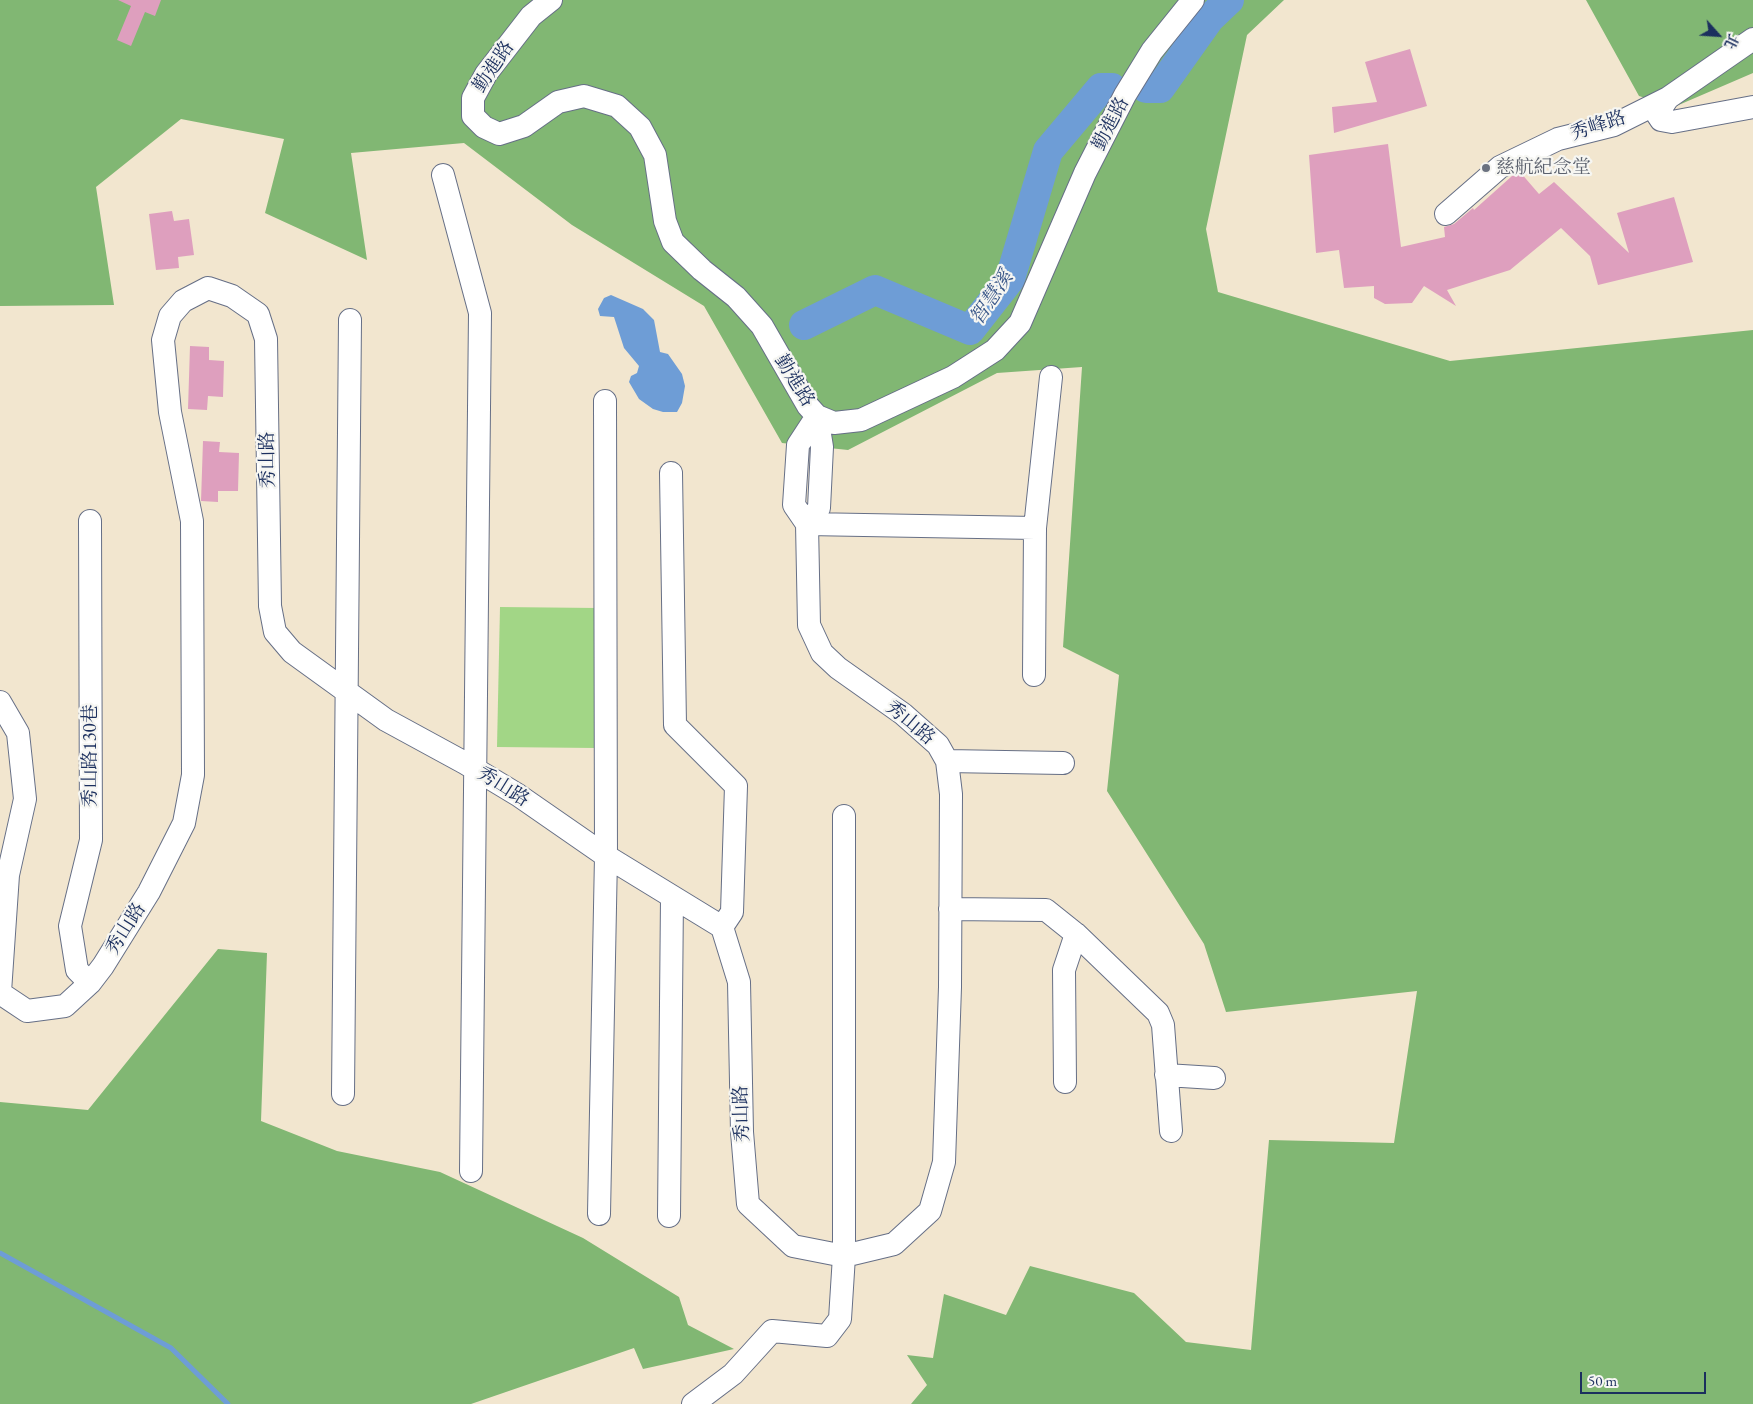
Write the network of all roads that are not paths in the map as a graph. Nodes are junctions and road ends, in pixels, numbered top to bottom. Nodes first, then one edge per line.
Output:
1 (551, 0) edge
2 (1193, 0) edge
3 (1753, 39) edge
4 (1668, 98) junction
5 (1753, 107) edge
6 (443, 175) dead end
7 (1446, 214) dead end
8 (350, 320) dead end
9 (1051, 377) dead end
10 (605, 401) dead end
11 (816, 416) junction
12 (671, 473) dead end
13 (90, 521) dead end
14 (807, 524) junction
15 (1035, 528) junction
16 (1034, 675) dead end
17 (346, 691) junction
18 (0, 702) edge
19 (947, 761) junction
20 (1064, 763) dead end
21 (474, 769) junction
22 (844, 816) dead end
23 (606, 856) junction
24 (672, 897) junction
25 (3, 898) edge
26 (950, 909) junction
27 (722, 928) junction
28 (1076, 934) junction
29 (90, 983) junction
30 (0, 993) edge
31 (1166, 1075) junction
32 (1214, 1078) dead end
33 (1065, 1082) dead end
34 (343, 1094) dead end
35 (1171, 1131) dead end
36 (471, 1171) dead end
37 (599, 1214) dead end
38 (669, 1216) dead end
39 (844, 1256) junction
40 (693, 1404) edge

1 - 11 street, 勤進路
2 - 11 street, 勤進路
3 - 4 street, 秀峰路
4 - 5 street
4 - 7 street, 秀峰路
6 - 21 street
8 - 17 street
9 - 15 street
10 - 23 street
11 - 14 street
12 - 27 street
13 - 29 street, 秀山路130巷
14 - 15 street
14 - 19 street, 秀山路
15 - 16 street
17 - 21 street, 秀山路
17 - 29 street, 秀山路
17 - 34 street
18 - 25 street, 秀山路
19 - 20 street
19 - 26 street, 秀山路
21 - 23 street, 秀山路
21 - 36 street
22 - 39 street
23 - 24 street, 秀山路
23 - 37 street
24 - 27 street, 秀山路
24 - 38 street
25 - 30 street, 秀山路
26 - 28 street
26 - 39 street, 秀山路
27 - 39 street, 秀山路
28 - 31 street
28 - 33 street
29 - 30 street, 秀山路
31 - 32 street
31 - 35 street
39 - 40 street

